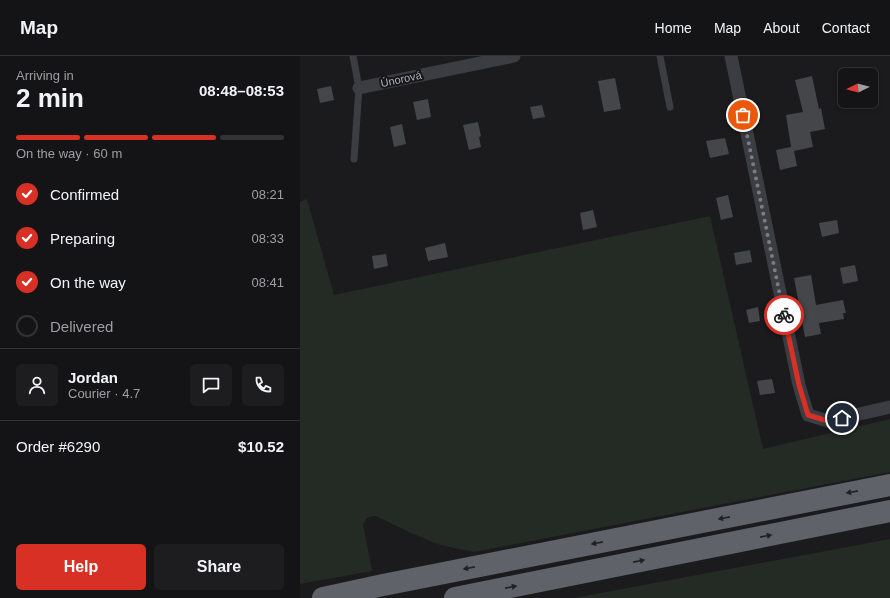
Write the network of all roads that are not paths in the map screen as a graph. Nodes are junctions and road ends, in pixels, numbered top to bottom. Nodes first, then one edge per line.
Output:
1 (353, 56) edge
2 (514, 56) edge
3 (660, 56) edge
4 (731, 56) edge
5 (358, 88) junction
6 (670, 107) dead end
7 (354, 159) dead end
8 (890, 407) edge
9 (890, 485) edge
10 (890, 511) edge
11 (464, 596) edge
12 (323, 598) edge

1 - 5 lane
2 - 5 street, Únorová
3 - 6 lane
4 - 8 street
5 - 7 lane
9 -> 12 highway
11 -> 10 highway

